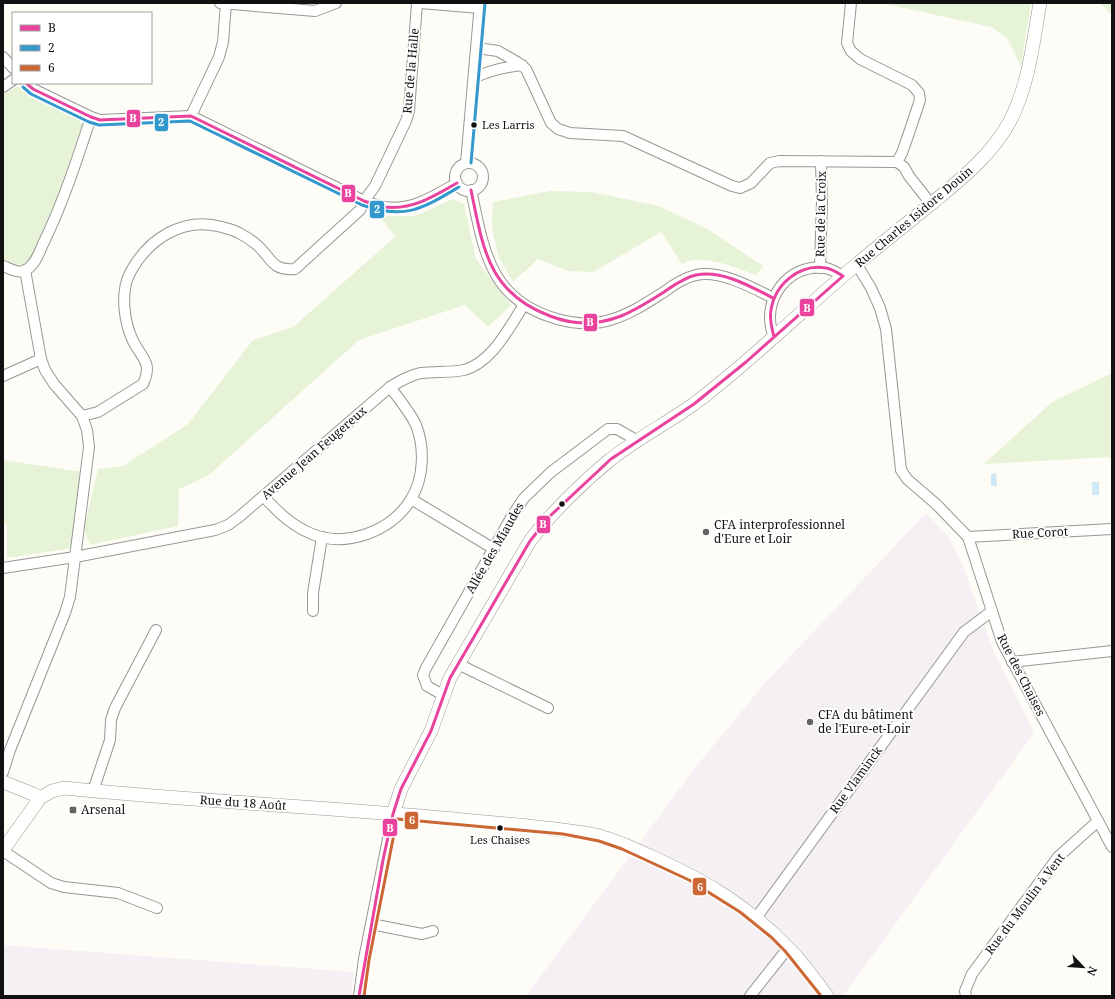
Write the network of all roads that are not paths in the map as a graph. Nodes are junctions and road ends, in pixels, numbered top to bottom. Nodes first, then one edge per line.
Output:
1 (220, 3) edge
2 (226, 3) edge
3 (336, 3) edge
4 (417, 3) edge
5 (420, 3) edge
6 (851, 3) edge
7 (1040, 3) edge
8 (480, 5) edge
9 (476, 48) junction
10 (3, 57) edge
11 (522, 65) junction
12 (12, 67) edge
13 (474, 78) junction
14 (12, 81) edge
15 (27, 84) edge
16 (3, 87) edge
17 (191, 116) junction
18 (91, 117) junction
19 (821, 160) junction
20 (897, 162) junction
21 (466, 163) junction
22 (457, 183) junction
23 (470, 190) junction
24 (364, 201) junction
25 (931, 204) junction
26 (857, 265) junction
27 (3, 266) edge
28 (820, 268) junction
29 (25, 270) junction
30 (843, 276) junction
31 (773, 298) junction
32 (524, 305) junction
33 (774, 337) junction
34 (41, 359) junction
35 (3, 376) edge
36 (390, 387) junction
37 (82, 416) junction
38 (638, 442) junction
39 (264, 496) junction
40 (411, 499) junction
41 (1112, 529) edge
42 (322, 537) junction
43 (968, 538) junction
44 (494, 549) junction
45 (75, 557) junction
46 (3, 568) edge
47 (313, 611) dead end
48 (992, 611) junction
49 (156, 630) dead end
50 (1112, 651) edge
51 (1012, 662) junction
52 (458, 664) junction
53 (443, 695) junction
54 (548, 708) dead end
55 (3, 772) edge
56 (3, 782) edge
57 (93, 791) junction
58 (40, 798) junction
59 (393, 814) junction
60 (1098, 821) junction
61 (1112, 847) edge
62 (3, 850) edge
63 (157, 908) dead end
64 (756, 918) junction
65 (371, 924) junction
66 (432, 935) dead end
67 (788, 948) junction
68 (359, 996) edge
69 (750, 996) edge
70 (827, 996) edge
71 (966, 996) edge

1 - 2 street
2 - 3 street
2 - 17 street
4 - 24 street, Rue de la Halle
5 - 8 street
6 - 20 street
7 - 25 street, Rue Charles Isidore Douin
8 - 9 street
9 - 11 street
9 - 13 street
10 - 12 street
11 - 13 street
11 - 19 street
13 - 21 street
14 - 16 street
15 - 18 street
17 - 18 street
17 - 24 street
18 - 29 street
19 - 20 street
19 - 28 street, Rue de la Croix
20 - 25 street
21 - 22 street
21 - 23 street
22 - 23 street
22 - 24 street
23 - 32 street
24 - 37 street, Rue de la Halle
25 - 26 street, Rue Charles Isidore Douin
26 - 30 street, Rue Charles Isidore Douin
26 - 43 street, Rue des Chaises
27 - 29 street
28 - 30 street
28 - 31 street
29 - 34 street
30 - 33 street, Rue Charles Isidore Douin
31 - 32 street
31 - 33 street
32 - 36 street, Avenue Jean Feugereux
33 - 38 street, Rue Charles Isidore Douin
34 - 35 street
34 - 37 street
36 - 39 street, Avenue Jean Feugereux
36 - 40 street
37 - 45 street
38 - 44 street, Allée des Miaudes
38 - 52 street, Rue Charles Isidore Douin
39 - 42 street
39 - 45 street, Avenue Jean Feugereux
40 - 42 street
40 - 44 street
41 - 43 street, Rue Corot
42 - 47 street
43 - 48 street, Rue des Chaises
44 - 53 street, Allée des Miaudes
45 - 46 street, Avenue Jean Feugereux
45 - 55 street
48 - 51 street, Rue des Chaises
48 - 64 street, Rue Vlaminck
49 - 57 street
50 - 51 street
51 - 60 street, Rue des Chaises
52 - 53 street, Rue Charles Isidore Douin
52 - 54 street
53 - 59 street, Rue Charles Isidore Douin
56 - 58 street
57 - 58 street, Rue du 18 Août
57 - 59 street, Rue du 18 Août
58 - 62 street
59 - 64 street, Rue du 18 Août
59 - 65 street
60 - 61 street, Rue des Chaises
60 - 71 street, Rue du Moulin à Vent
62 - 63 street
64 - 67 street, Rue du 18 Août
65 - 66 street
65 - 68 street
67 - 69 street
67 - 70 street, Rue du 18 Août

